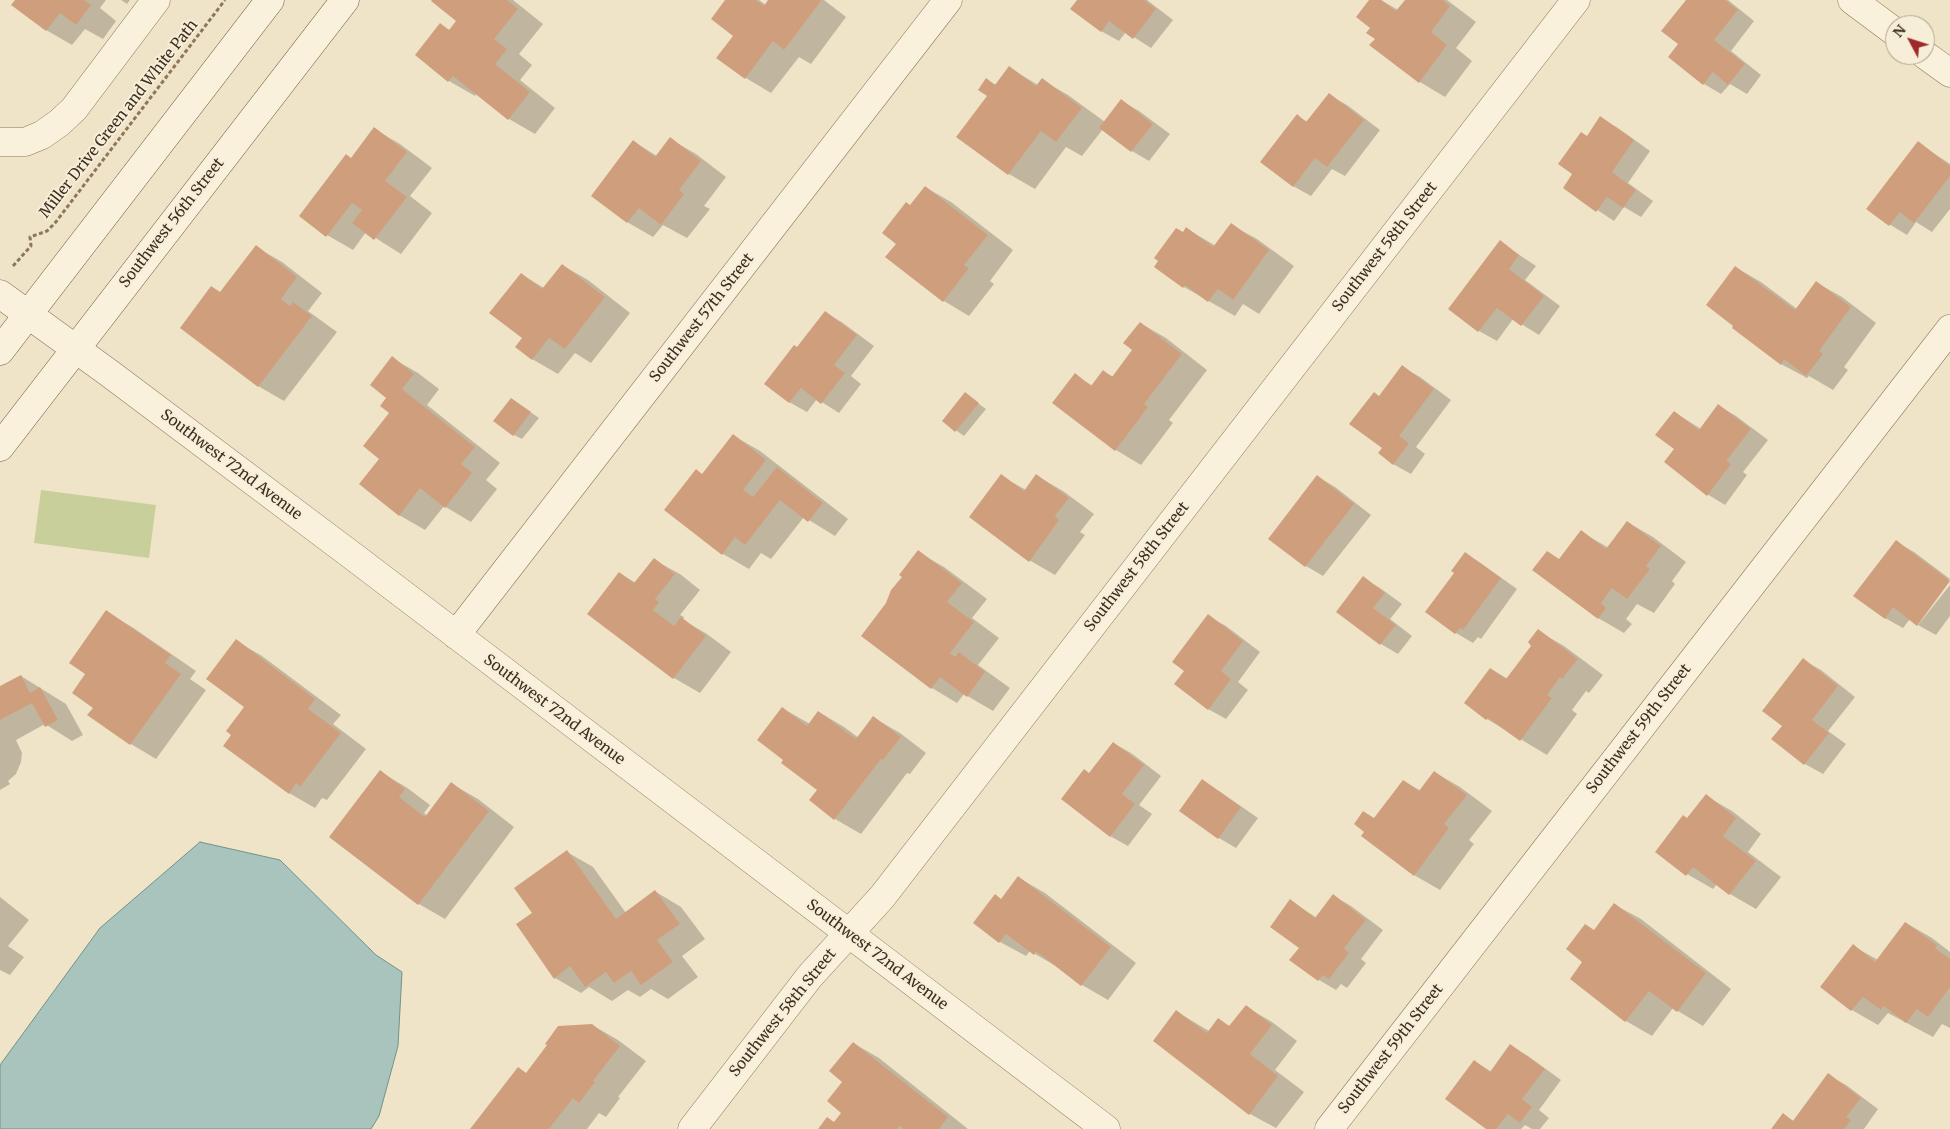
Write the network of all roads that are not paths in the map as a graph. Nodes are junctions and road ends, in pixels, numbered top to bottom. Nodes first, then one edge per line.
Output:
1 (156, 0) edge
2 (270, 0) edge
3 (345, 0) edge
4 (948, 0) edge
5 (1576, 0) edge
6 (1852, 0) edge
7 (1885, 25) edge
8 (1935, 62) edge
9 (1950, 73) edge
10 (13, 142) edge
11 (0, 294) edge
12 (29, 314) junction
13 (1950, 329) edge
14 (76, 348) junction
15 (0, 351) edge
16 (0, 447) edge
17 (456, 635) junction
18 (848, 933) junction
19 (692, 1129) edge
20 (1106, 1129) edge
21 (1329, 1129) edge

1 - 10 street
2 - 12 street
3 - 14 street, Southwest 56th Street
4 - 17 street, Southwest 57th Street
5 - 18 street, Southwest 58th Street
6 - 7 street
8 - 9 street
11 - 12 street, Southwest 72nd Avenue
12 - 14 street, Southwest 72nd Avenue
12 - 15 street
13 - 21 street, Southwest 59th Street
14 - 16 street, Southwest 56th Street
14 - 17 street, Southwest 72nd Avenue
17 - 18 street, Southwest 72nd Avenue
18 - 19 street, Southwest 58th Street
18 - 20 street, Southwest 72nd Avenue

